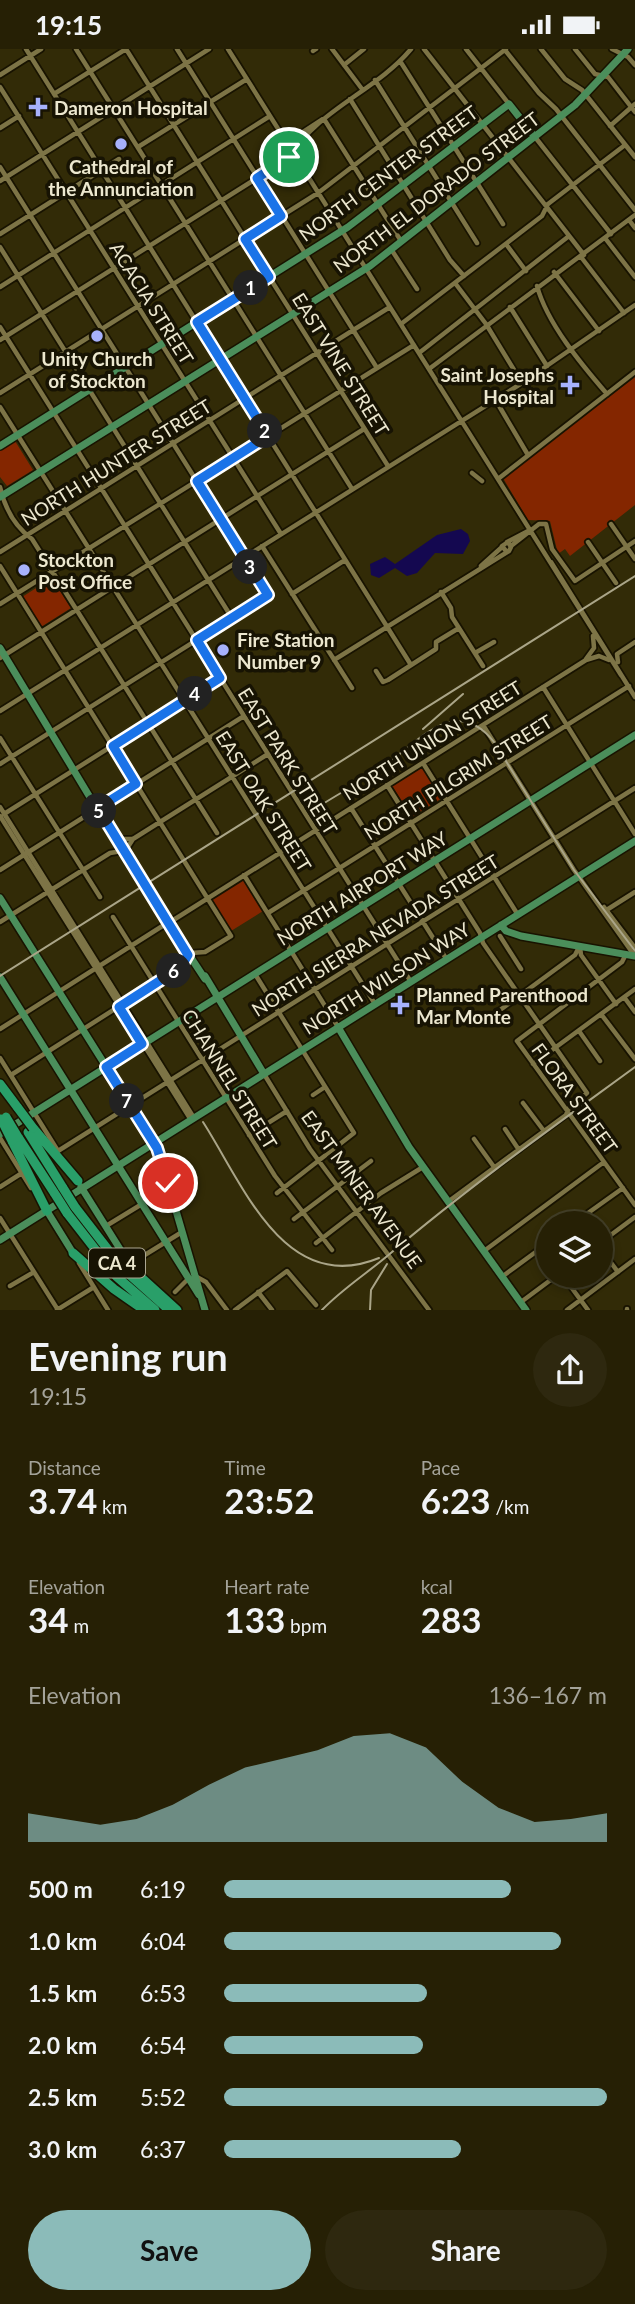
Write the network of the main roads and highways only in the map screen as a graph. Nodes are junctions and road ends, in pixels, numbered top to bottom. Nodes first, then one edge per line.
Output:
1 (624, 52) edge
2 (535, 137) junction
3 (0, 446) edge
4 (1, 497) edge
5 (1, 654) edge
6 (635, 735) edge
7 (635, 841) edge
8 (0, 898) edge
9 (501, 925) junction
10 (510, 933) junction
11 (484, 936) junction
12 (632, 947) edge
13 (630, 956) edge
14 (0, 978) edge
15 (217, 998) junction
16 (338, 1027) junction
17 (106, 1067) junction
18 (264, 1074) junction
19 (0, 1085) edge
20 (71, 1090) junction
21 (2, 1114) edge
22 (30, 1130) junction
23 (0, 1136) edge
24 (15, 1139) junction
25 (155, 1143) junction
26 (118, 1166) junction
27 (421, 1168) junction
28 (80, 1185) junction
29 (59, 1191) junction
30 (71, 1210) junction
31 (47, 1211) junction
32 (0, 1240) edge
33 (73, 1254) joint
34 (125, 1258) joint
35 (193, 1278) junction
36 (523, 1307) edge
37 (144, 1310) edge
38 (155, 1310) edge
39 (169, 1310) edge
40 (177, 1310) edge
41 (205, 1310) edge

1 - 2 main road, NORTH EL DORADO STREET
2 - 3 main road, NORTH CENTER STREET
2 - 4 main road, NORTH EL DORADO STREET
5 - 15 main road, EAST MINER AVENUE
6 - 15 main road, NORTH AIRPORT WAY
7 - 9 main road, NORTH WILSON WAY
8 - 17 main road
9 - 10 main road
9 - 11 main road, NORTH WILSON WAY
10 - 11 main road
10 - 13 main road
11 - 16 main road, NORTH WILSON WAY
12 - 13 main road
14 - 20 main road
15 - 17 main road, NORTH AIRPORT WAY
15 - 18 main road, EAST MINER AVENUE
16 - 18 main road, NORTH WILSON WAY
16 - 27 main road
17 - 20 main road, NORTH AIRPORT WAY
17 - 25 main road
18 - 25 main road, NORTH WILSON WAY
19 - 22 highway, bridge
20 - 23 main road, NORTH AIRPORT WAY
20 - 26 main road
21 - 24 highway, bridge
22 - 28 highway
22 - 29 highway, CA 4
24 - 29 highway, CA 4
24 - 31 highway
25 - 26 main road, NORTH WILSON WAY
25 - 35 main road
26 - 28 main road, NORTH WILSON WAY
26 - 35 main road
27 - 36 main road
27 - 36 main road
28 - 31 main road, NORTH WILSON WAY
28 - 34 main road
29 - 30 highway, CA 4, bridge
30 - 38 highway, CA 4
30 - 39 highway, CA 4
31 - 32 main road, NORTH WILSON WAY
31 - 33 main road
33 - 37 highway
34 - 40 highway
35 - 41 main road

